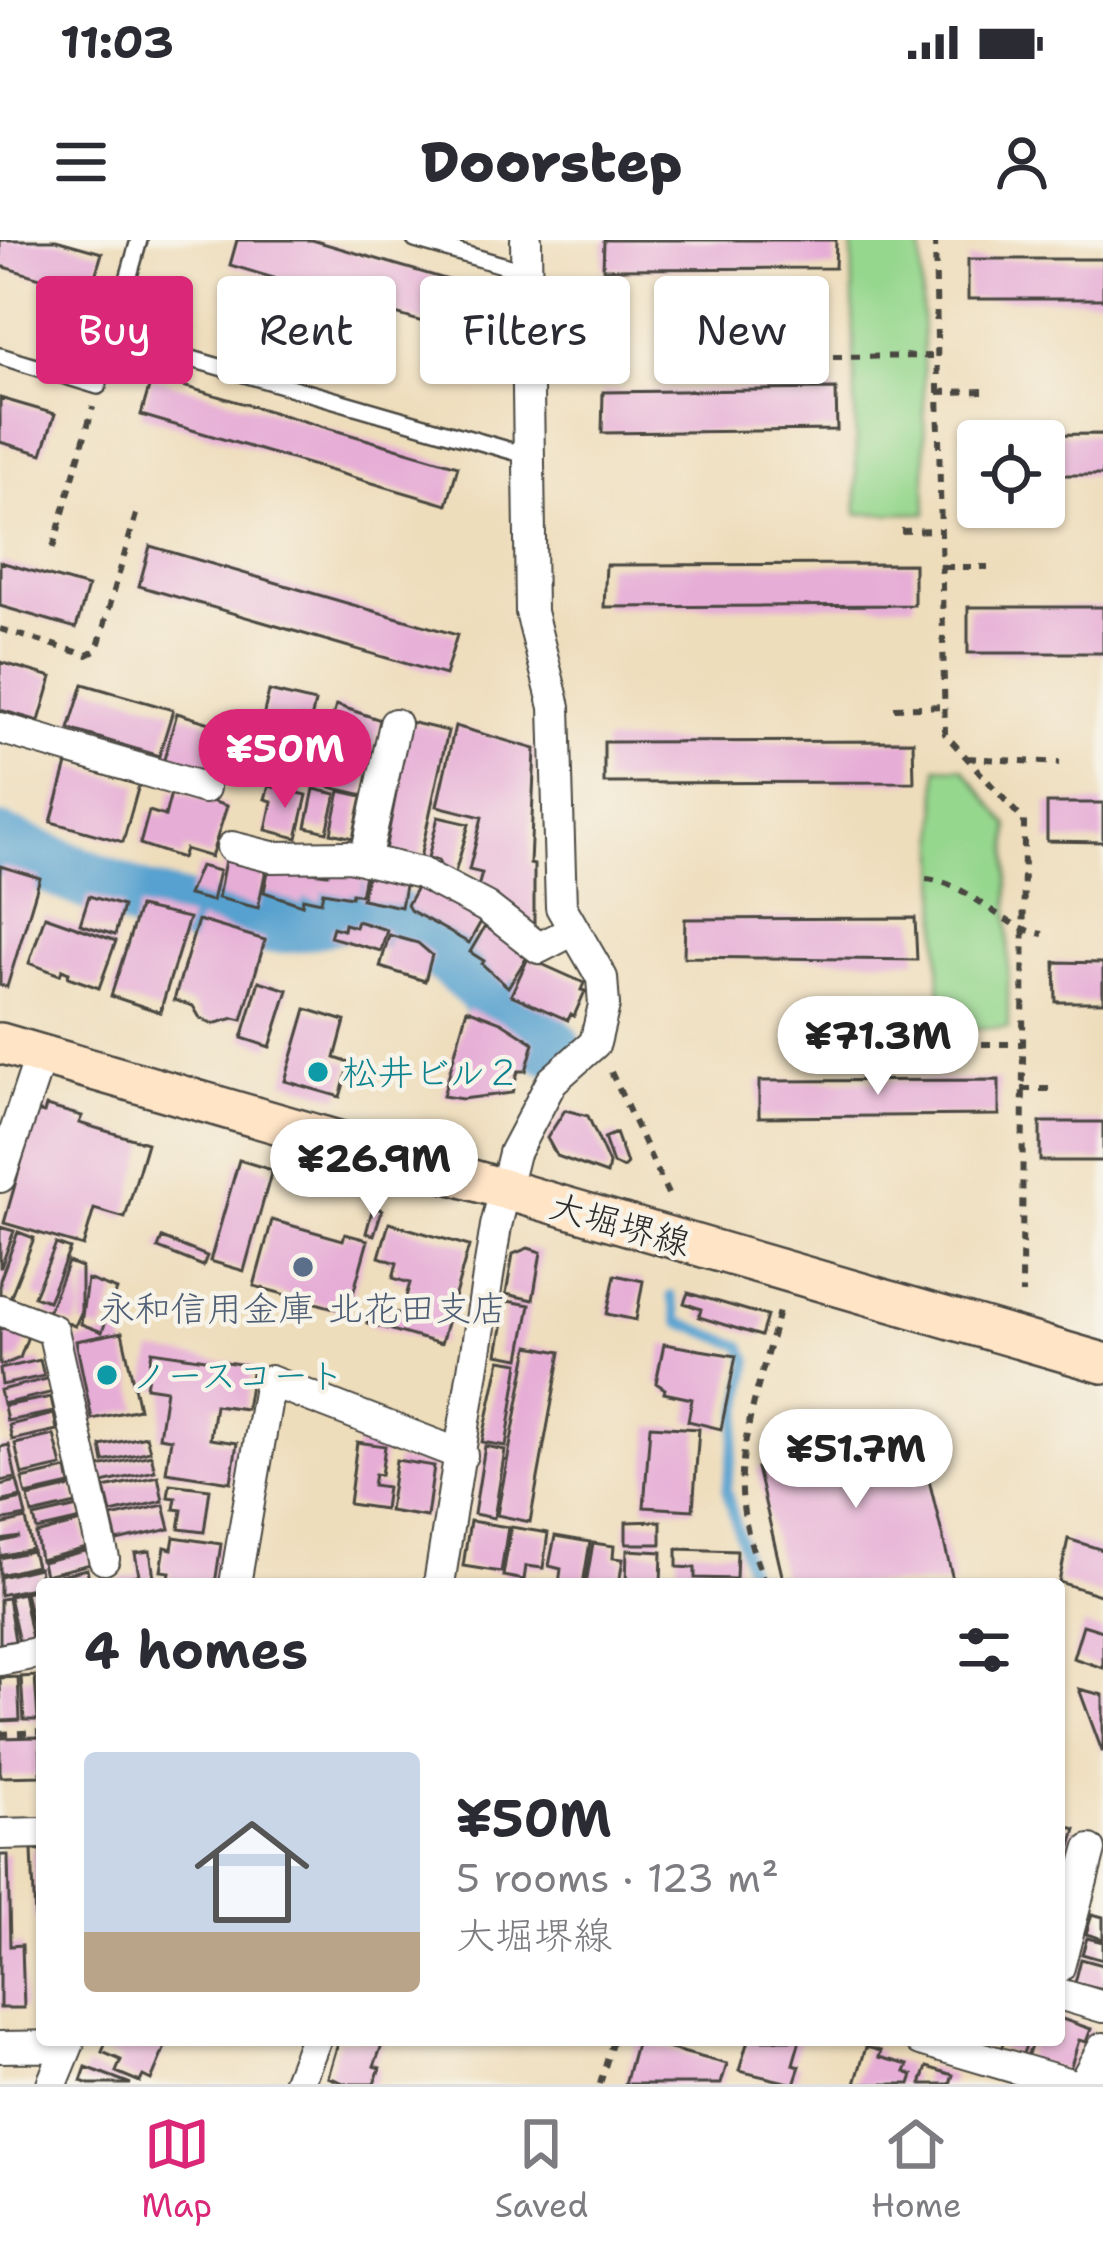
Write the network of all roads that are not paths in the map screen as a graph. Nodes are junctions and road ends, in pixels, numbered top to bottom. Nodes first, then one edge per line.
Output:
1 (139, 240) edge
2 (415, 240) edge
3 (526, 240) edge
4 (526, 272) junction
5 (129, 276) edge
6 (0, 356) edge
7 (193, 359) edge
8 (36, 367) edge
9 (529, 456) junction
10 (394, 724) dead end
11 (0, 728) edge
12 (204, 788) dead end
13 (232, 847) dead end
14 (365, 860) junction
15 (574, 930) junction
16 (0, 1042) edge
17 (40, 1054) junction
18 (0, 1177) edge
19 (504, 1190) junction
20 (0, 1310) edge
21 (1103, 1363) edge
22 (462, 1456) junction
23 (104, 1559) dead end
24 (236, 1578) edge
25 (440, 1578) edge
26 (36, 1653) edge
27 (0, 1660) edge
28 (36, 1833) edge
29 (0, 1834) edge
30 (1090, 1850) dead end
31 (1065, 1944) edge
32 (1065, 1996) edge
33 (1103, 2007) edge
34 (36, 2045) edge
35 (68, 2046) edge
36 (313, 2046) edge
37 (954, 2046) edge
38 (0, 2047) edge
39 (1091, 2071) edge
40 (52, 2084) edge
41 (298, 2084) edge

1 - 5 lane
2 - 4 lane
3 - 4 street
4 - 9 street
6 - 8 lane
7 - 9 lane
9 - 15 street
10 - 14 street
11 - 12 street
13 - 14 street
14 - 15 street
15 - 19 street
16 - 17 main road, 大堀堺線
17 - 18 street
17 - 19 main road, 大堀堺線
19 - 21 main road, 大堀堺線
19 - 22 street
20 - 23 street
22 - 24 street
22 - 25 street
26 - 27 street
28 - 29 street
30 - 31 street
32 - 33 street
34 - 38 street
35 - 40 street
36 - 41 street
37 - 39 street

